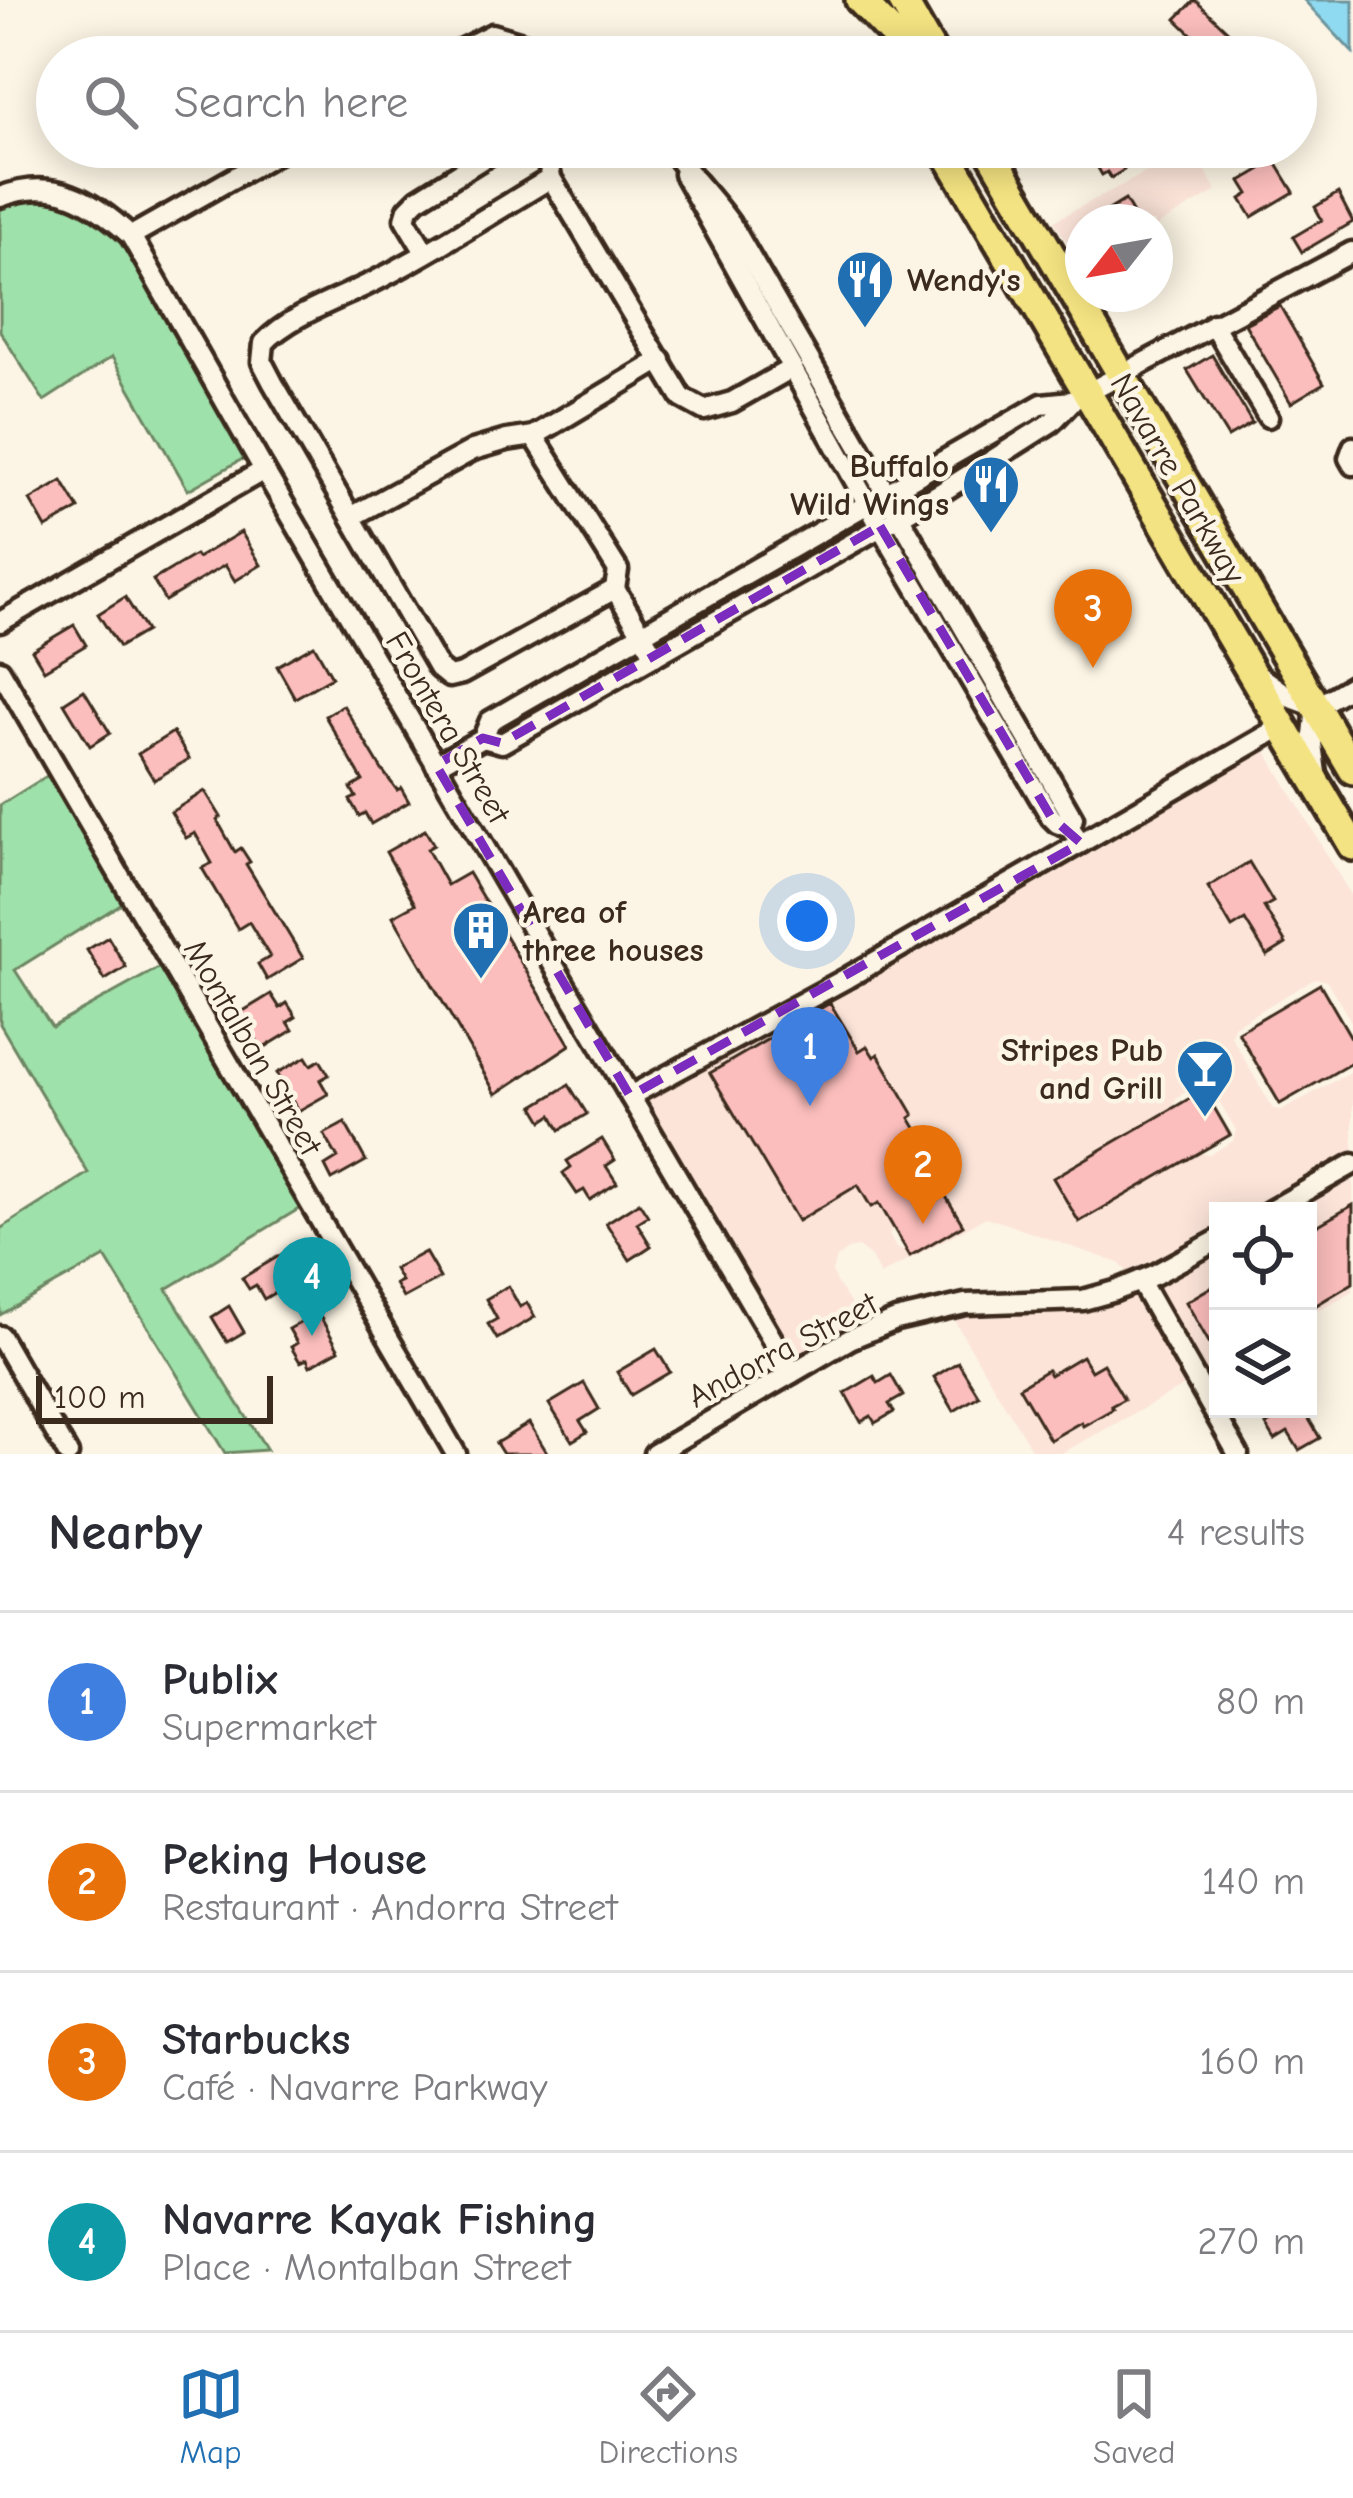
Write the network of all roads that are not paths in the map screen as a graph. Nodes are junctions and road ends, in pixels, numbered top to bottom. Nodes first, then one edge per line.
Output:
1 (858, 0) edge
2 (902, 0) edge
3 (879, 36) edge
4 (891, 36) edge
5 (923, 36) edge
6 (250, 168) edge
7 (468, 168) edge
8 (549, 168) edge
9 (681, 168) edge
10 (687, 168) edge
11 (955, 168) edge
12 (977, 168) edge
13 (1000, 168) edge
14 (551, 178) junction
15 (0, 197) edge
16 (1038, 234) junction
17 (131, 236) junction
18 (425, 252) junction
19 (1353, 254) edge
20 (1213, 324) junction
21 (661, 360) junction
22 (793, 368) junction
23 (1121, 374) junction
24 (1080, 397) junction
25 (1268, 417) dead end
26 (534, 436) junction
27 (1353, 448) edge
28 (1353, 465) edge
29 (264, 470) junction
30 (877, 498) junction
31 (898, 516) junction
32 (351, 517) junction
33 (874, 530) junction
34 (616, 589) junction
35 (0, 622) edge
36 (643, 634) junction
37 (655, 656) junction
38 (1247, 665) junction
39 (0, 670) edge
40 (1353, 686) edge
41 (1316, 706) junction
42 (1282, 726) junction
43 (483, 739) junction
44 (436, 765) junction
45 (1353, 770) edge
46 (1318, 785) junction
47 (1075, 836) junction
48 (1353, 846) edge
49 (630, 1096) junction
50 (1353, 1164) edge
51 (1286, 1202) edge
52 (1209, 1245) edge
53 (1140, 1281) junction
54 (0, 1336) edge
55 (792, 1373) junction
56 (68, 1454) edge
57 (456, 1454) edge
58 (654, 1454) edge
59 (1238, 1454) edge

1 - 3 highway
1 - 4 highway
2 - 5 highway
6 - 17 street
7 - 18 street
8 - 14 street
9 - 22 street
10 - 30 street
11 - 24 highway, Navarre Parkway
12 - 16 highway
13 - 16 highway, Navarre Parkway
14 - 18 street
14 - 21 street
15 - 17 street, Frontera Street
16 - 23 highway, Navarre Parkway
17 - 29 street, Frontera Street
18 - 32 street
19 - 20 street
20 - 23 street
20 - 25 street
21 - 22 street
21 - 26 street
22 - 30 street
23 - 24 street
23 - 41 highway, Navarre Parkway
24 - 30 street
24 - 31 street
24 - 38 highway, Navarre Parkway
26 - 32 street
26 - 34 street
27 - 28 street
29 - 35 street
29 - 44 street, Frontera Street
30 - 31 street
30 - 33 street
30 - 36 street
31 - 33 street
31 - 47 street
32 - 34 street
33 - 37 street
33 - 47 street
34 - 36 street
36 - 37 street
36 - 43 street
37 - 43 street
38 - 41 street
38 - 42 highway, Navarre Parkway
39 - 57 street, Montalban Street
40 - 41 street
41 - 45 highway, Navarre Parkway
41 - 46 street
42 - 46 highway, Navarre Parkway
42 - 47 street
43 - 44 street
44 - 49 street, Frontera Street
46 - 48 highway, Navarre Parkway
47 - 49 street
49 - 55 street, Frontera Street
50 - 51 street
52 - 53 street, Andorra Street
53 - 55 street, Andorra Street
53 - 59 street
54 - 56 street
55 - 58 street, Andorra Street

